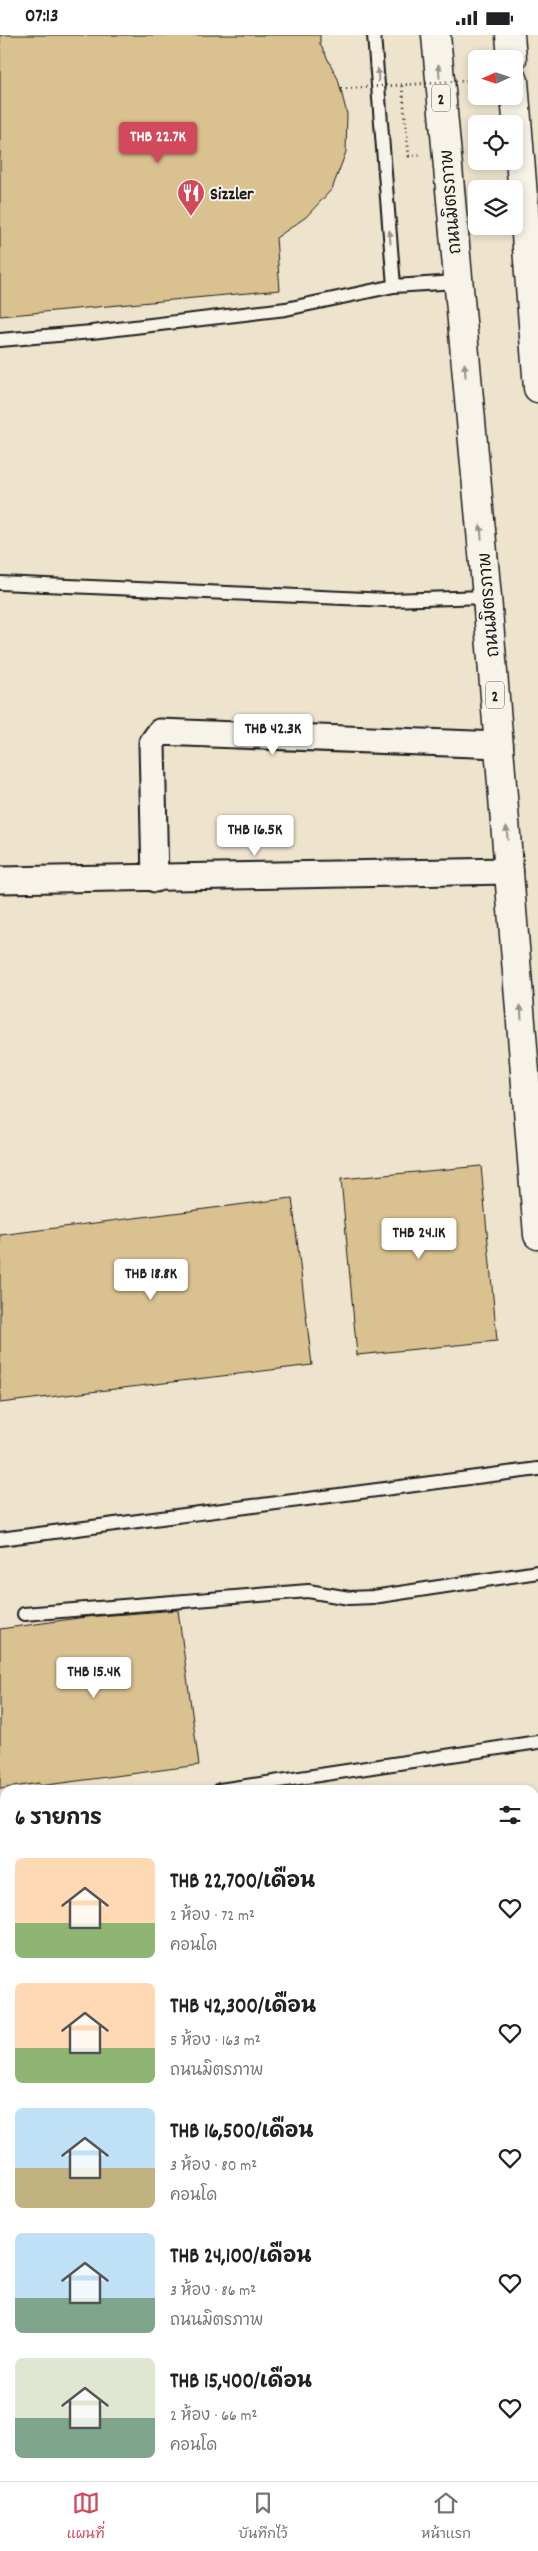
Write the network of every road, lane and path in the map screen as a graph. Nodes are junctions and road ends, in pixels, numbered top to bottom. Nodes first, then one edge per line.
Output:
1 (374, 35) edge
2 (436, 35) edge
3 (510, 35) edge
4 (511, 50) edge
5 (468, 82) edge
6 (402, 86) junction
7 (341, 89) dead end
8 (516, 105) edge
9 (410, 156) dead end
10 (457, 282) junction
11 (394, 286) junction
12 (0, 340) edge
13 (538, 388) edge
14 (0, 583) edge
15 (487, 597) junction
16 (500, 745) junction
17 (510, 871) junction
18 (155, 879) junction
19 (0, 880) edge
20 (538, 1235) edge
21 (538, 1469) edge
22 (0, 1539) edge
23 (538, 1572) edge
24 (24, 1614) dead end
25 (538, 1743) edge
26 (254, 1785) edge

11 -> 1 lane
10 -> 2 highway, ถนนมิตรภาพ / 2
3 - 4 highway
5 - 6 path, bridge
6 - 7 path, bridge
6 - 9 path
8 - 13 highway
10 - 11 lane
15 -> 10 highway, ถนนมิตรภาพ / 2
11 - 12 lane
14 - 15 lane
15 - 16 highway, ถนนมิตรภาพ / 2
17 -> 16 highway, ถนนมิตรภาพ / 2
16 - 18 street
17 - 18 street
20 -> 17 highway, ถนนมิตรภาพ / 2
18 - 19 street
21 - 22 lane
23 - 24 lane
25 - 26 lane

